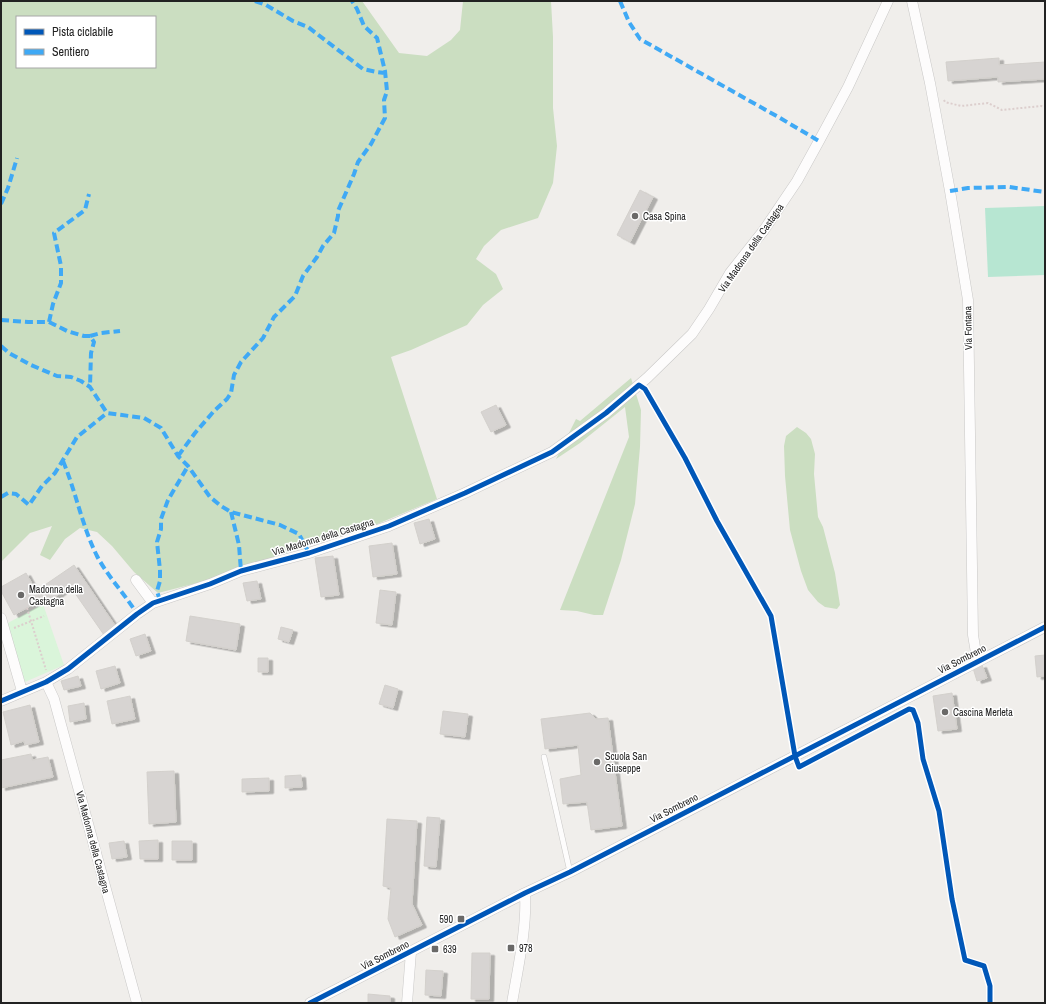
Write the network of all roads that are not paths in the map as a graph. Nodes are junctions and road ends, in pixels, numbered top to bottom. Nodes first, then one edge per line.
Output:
1 (888, 1) edge
2 (912, 1) edge
3 (136, 580) dead end
4 (154, 603) junction
5 (1, 618) edge
6 (1045, 627) edge
7 (979, 660) junction
8 (47, 681) junction
9 (22, 691) junction
10 (4, 699) edge
11 (544, 757) dead end
12 (570, 872) junction
13 (525, 893) junction
14 (411, 952) junction
15 (137, 1003) edge
16 (310, 1003) edge
17 (407, 1003) edge
18 (512, 1003) edge

1 - 4 street, Via Madonna della Castagna
2 - 7 street, Via Fontana
3 - 4 street
4 - 8 street, Via Madonna della Castagna
5 - 9 street
6 - 7 street, Via Sombreno
7 - 12 street, Via Sombreno
8 - 9 street, Via Madonna della Castagna
8 - 15 street, Via Madonna della Castagna
9 - 10 street, Via Madonna della Castagna
11 - 12 lane
12 - 13 street, Via Sombreno
13 - 14 street, Via Sombreno
13 - 18 street
14 - 16 street, Via Sombreno
14 - 17 street

